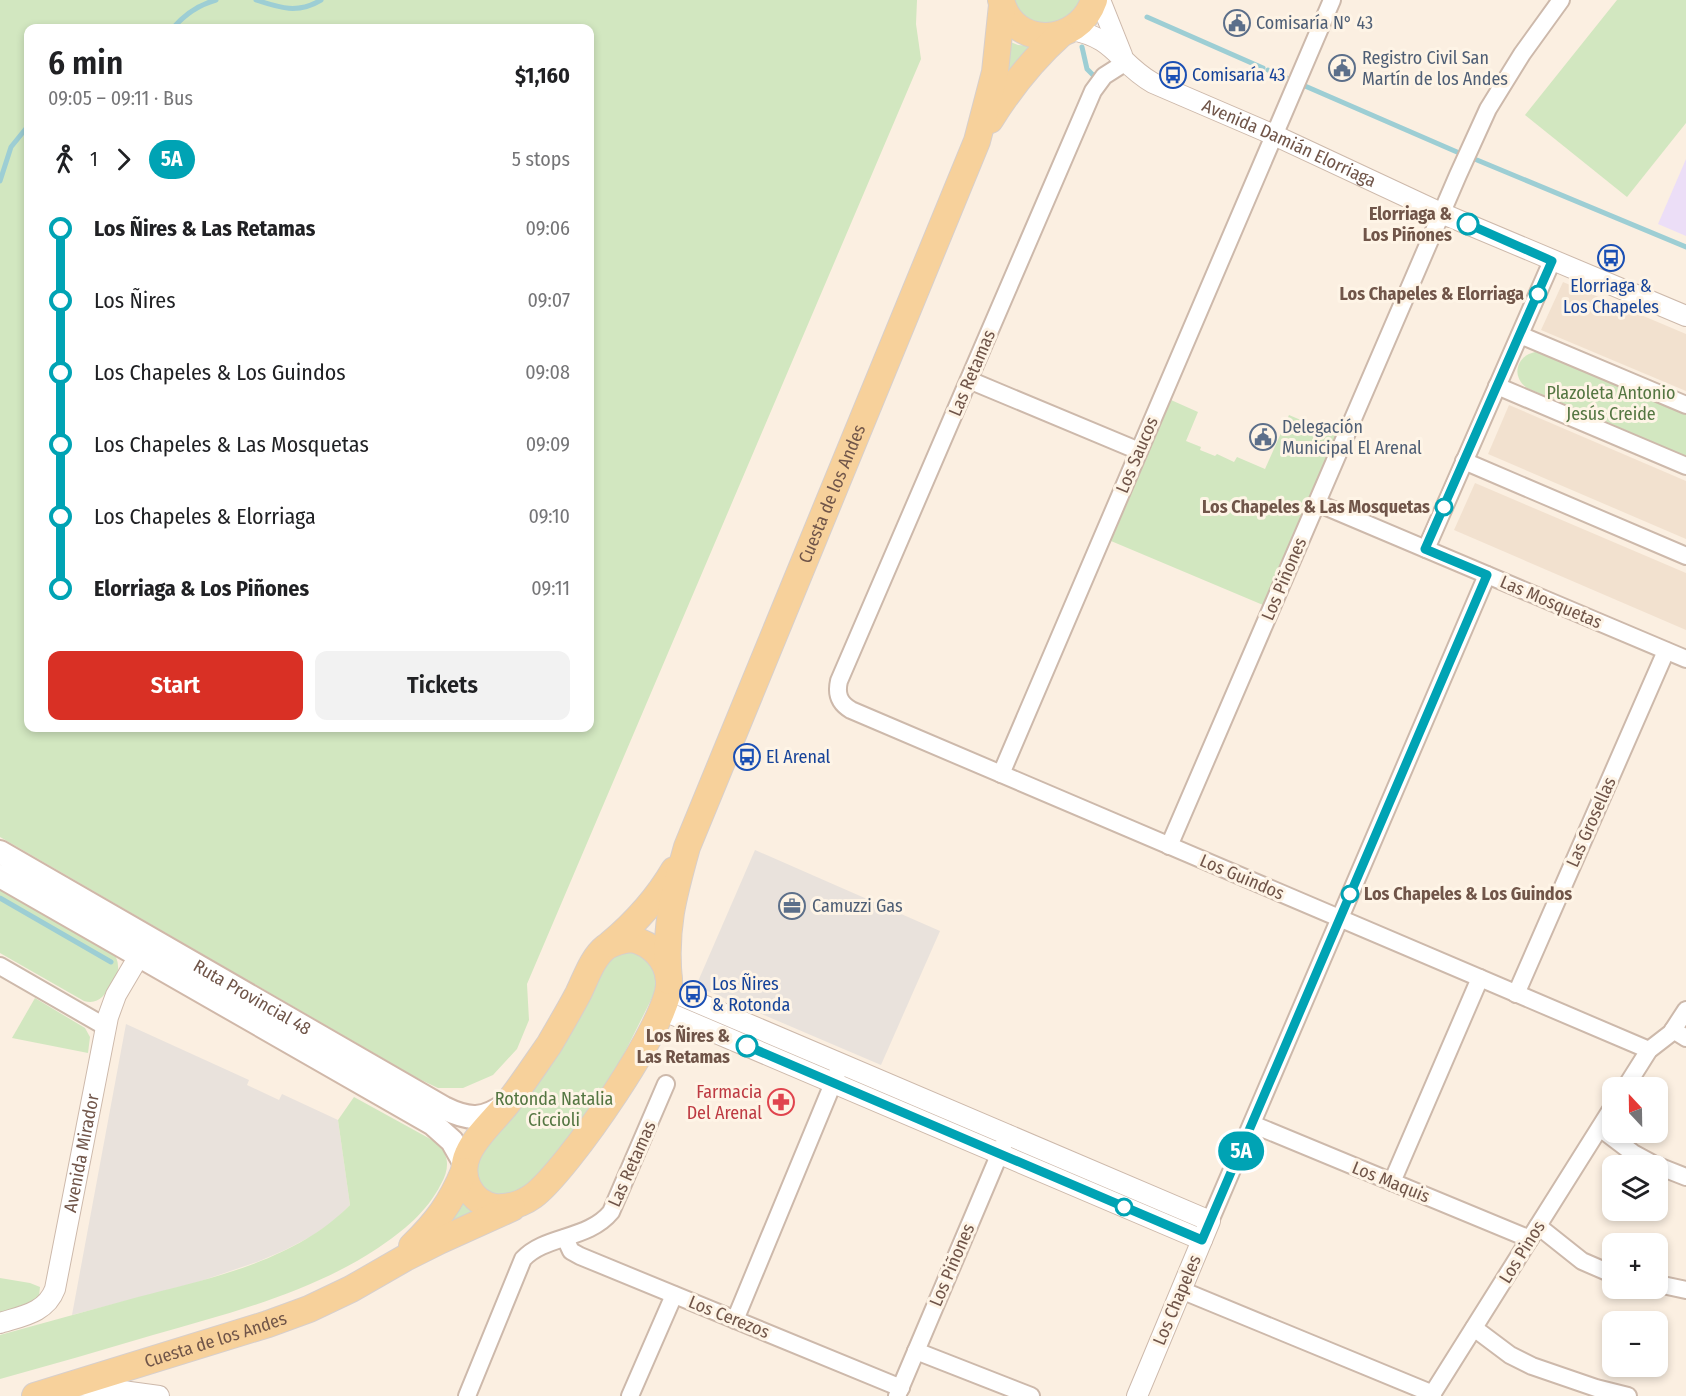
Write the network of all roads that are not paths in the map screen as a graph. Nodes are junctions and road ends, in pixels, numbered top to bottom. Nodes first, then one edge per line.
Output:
1 (1094, 0) edge
2 (1100, 0) edge
3 (1332, 0) edge
4 (1561, 0) edge
5 (1002, 2) edge
6 (1066, 32) junction
7 (1126, 62) junction
8 (1274, 135) junction
9 (977, 141) junction
10 (1442, 213) junction
11 (1552, 261) junction
12 (1686, 316) edge
13 (1520, 335) junction
14 (969, 380) junction
15 (1497, 386) junction
16 (1686, 405) edge
17 (1139, 451) junction
18 (1464, 461) junction
19 (1686, 466) edge
20 (1317, 503) junction
21 (1425, 549) junction
22 (1686, 556) edge
23 (1487, 575) junction
24 (1666, 651) junction
25 (1686, 659) edge
26 (839, 697) joint
27 (1001, 774) junction
28 (1169, 846) junction
29 (687, 847) junction
30 (0, 852) edge
31 (0, 876) edge
32 (1340, 919) junction
33 (605, 948) junction
34 (139, 956) junction
35 (0, 966) edge
36 (1480, 978) junction
37 (666, 993) junction
38 (1516, 994) junction
39 (1686, 1010) edge
40 (106, 1027) junction
41 (1679, 1034) edge
42 (1649, 1050) junction
43 (841, 1064) junction
44 (1632, 1077) edge
45 (833, 1083) junction
46 (666, 1084) dead end
47 (508, 1103) junction
48 (1252, 1124) junction
49 (1602, 1125) edge
50 (1600, 1128) junction
51 (1008, 1134) junction
52 (1000, 1154) junction
53 (1637, 1155) edge
54 (464, 1168) junction
55 (1668, 1170) edge
56 (1686, 1177) edge
57 (1392, 1182) junction
58 (523, 1203) junction
59 (1210, 1221) junction
60 (1534, 1232) junction
61 (565, 1238) junction
62 (1202, 1240) junction
63 (389, 1267) junction
64 (1602, 1270) edge
65 (1668, 1286) edge
66 (1181, 1290) junction
67 (1686, 1290) edge
68 (674, 1295) junction
69 (735, 1320) junction
70 (0, 1323) edge
71 (1474, 1328) junction
72 (916, 1351) junction
73 (66, 1390) edge
74 (899, 1392) edge
75 (1432, 1395) edge
76 (35, 1396) edge
77 (159, 1396) edge
78 (467, 1396) edge
79 (630, 1396) edge
80 (1031, 1396) edge
81 (1137, 1396) edge
82 (1628, 1396) edge

1 - 6 main road, Cuesta de los Andes
2 - 7 street, Avenida Damián Elorriaga
3 - 8 street, Los Saucos
4 - 10 street, Los Piñones
5 - 6 main road
5 - 9 main road, Cuesta de los Andes
6 - 7 street, Avenida Damián Elorriaga
6 - 9 main road, Cuesta de los Andes
7 - 8 street, Avenida Damián Elorriaga
7 - 14 street, Las Retamas
8 - 10 street, Avenida Damián Elorriaga
8 - 17 street, Los Saucos
9 - 29 main road, Cuesta de los Andes
10 - 11 street, Avenida Damián Elorriaga
10 - 20 street, Los Piñones
11 - 12 street, Avenida Damián Elorriaga
11 - 13 street
13 - 15 street
13 - 16 street
14 - 17 street
14 - 26 street, Las Retamas
15 - 18 street
15 - 19 street
17 - 27 street, Los Saucos
18 - 21 street
18 - 22 street
20 - 21 street, Las Mosquetas
20 - 28 street, Los Piñones
21 - 23 street, Las Mosquetas
23 - 24 street, Las Mosquetas
23 - 32 street, Los Chapeles
24 - 25 street, Las Mosquetas
24 - 38 street, Las Grosellas
26 - 27 street, Los Guindos
27 - 28 street, Los Guindos
28 - 32 street, Los Guindos
29 - 33 main road, Cuesta de los Andes
29 - 37 main road, Cuesta de los Andes
30 - 47 main road, Ruta Provincial 48
31 - 34 main road, Ruta Provincial 48
32 - 36 street, Los Guindos
32 - 48 street, Los Chapeles
33 - 37 main road
33 - 47 main road
34 - 40 street, Avenida Mirador
34 - 54 main road, Ruta Provincial 48
35 - 40 street
36 - 38 street, Los Guindos
36 - 57 street
37 - 43 street
37 - 45 street
37 - 58 main road
38 - 42 street, Los Guindos
39 - 41 street
40 - 70 street, Avenida Mirador
41 - 42 street
42 - 44 street
43 - 45 street
43 - 51 street
45 - 52 street
45 - 69 street
46 - 61 street, Las Retamas
47 - 54 main road
48 - 57 street, Los Maquis
48 - 59 street, Los Chapeles
49 - 50 street, Los Pinos
50 - 53 street
50 - 60 street, Los Pinos
51 - 52 street, Los Piñones
51 - 59 street
52 - 62 street
52 - 72 street, Los Piñones
54 - 58 main road
54 - 63 main road, Cuesta de los Andes
55 - 56 street
57 - 60 street, Los Maquis
58 - 63 main road, Cuesta de los Andes
59 - 62 street, Los Chapeles
60 - 64 street, Los Maquis
60 - 71 street, Los Pinos
61 - 68 street, Los Cerezos
61 - 78 street, Las Retamas
62 - 66 street, Los Chapeles
63 - 73 main road, Cuesta de los Andes
65 - 67 street
66 - 75 street
66 - 81 street, Los Chapeles
68 - 69 street, Los Cerezos
68 - 79 street
69 - 74 street, Los Cerezos
71 - 75 street, Los Pinos
71 - 82 street
72 - 74 street, Los Piñones
72 - 80 street
73 - 76 main road, Cuesta de los Andes
73 - 77 street

